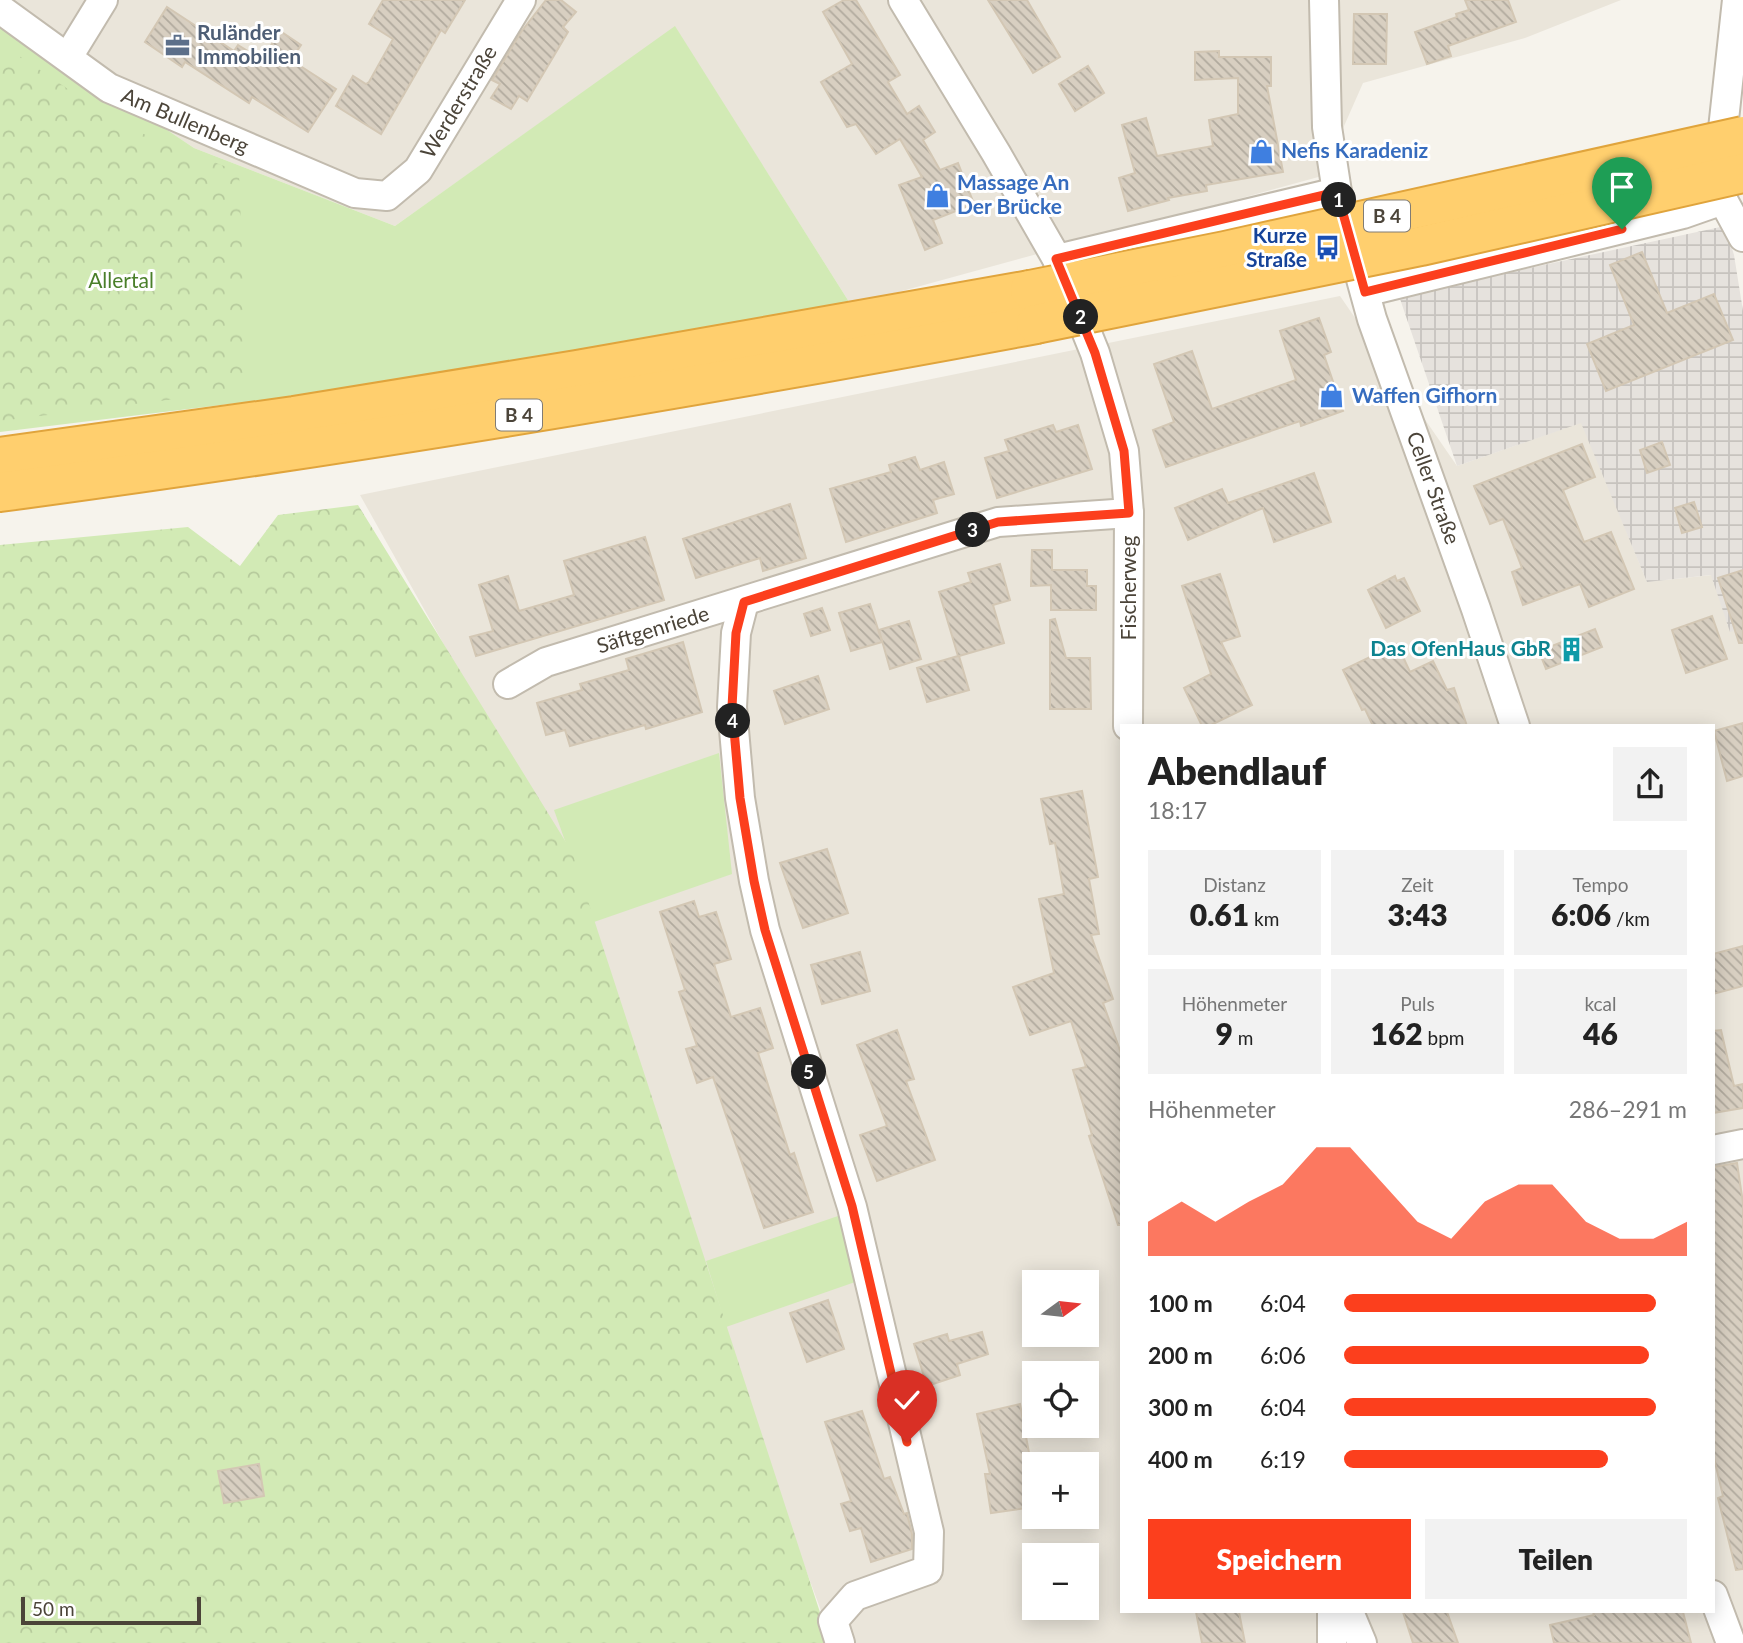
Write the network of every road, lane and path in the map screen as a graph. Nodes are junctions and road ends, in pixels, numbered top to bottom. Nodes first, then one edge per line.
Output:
1 (103, 0) edge
2 (521, 0) edge
3 (903, 0) edge
4 (1737, 0) edge
5 (1332, 1) edge
6 (0, 9) edge
7 (68, 57) junction
8 (1743, 136) edge
9 (1733, 187) edge
10 (1337, 192) junction
11 (387, 196) joint
12 (1743, 237) edge
13 (1056, 259) junction
14 (1365, 292) junction
15 (1033, 307) junction
16 (0, 457) edge
17 (0, 492) edge
18 (1129, 513) junction
19 (744, 602) junction
20 (508, 684) dead end
21 (1128, 724) edge
22 (1515, 724) edge
23 (1743, 1144) edge
24 (1715, 1150) edge
25 (1715, 1600) edge
26 (1332, 1613) edge
27 (1349, 1613) edge
28 (840, 1643) edge
29 (1332, 1643) edge
30 (1362, 1643) edge
31 (1731, 1643) edge

1 - 7 street
2 - 11 street, Werderstraße
3 - 13 street, Fischerweg
4 - 9 street
5 - 10 street, Celler Straße
6 - 7 street, Am Bullenberg
7 - 11 street, Am Bullenberg
8 - 15 highway, B 4, bridge
9 - 12 street
9 - 14 street
9 - 15 highway, B 4, bridge
10 - 13 street
10 - 14 street, Celler Straße
13 - 18 street, Fischerweg
14 - 22 street, Celler Straße
15 - 16 highway, B 4
15 - 17 highway, B 4
18 - 19 street, Säftgenriede
18 - 21 street, Fischerweg
19 - 20 street, Säftgenriede
19 - 28 street
23 - 24 street
25 - 31 street
26 - 29 street
27 - 30 street

